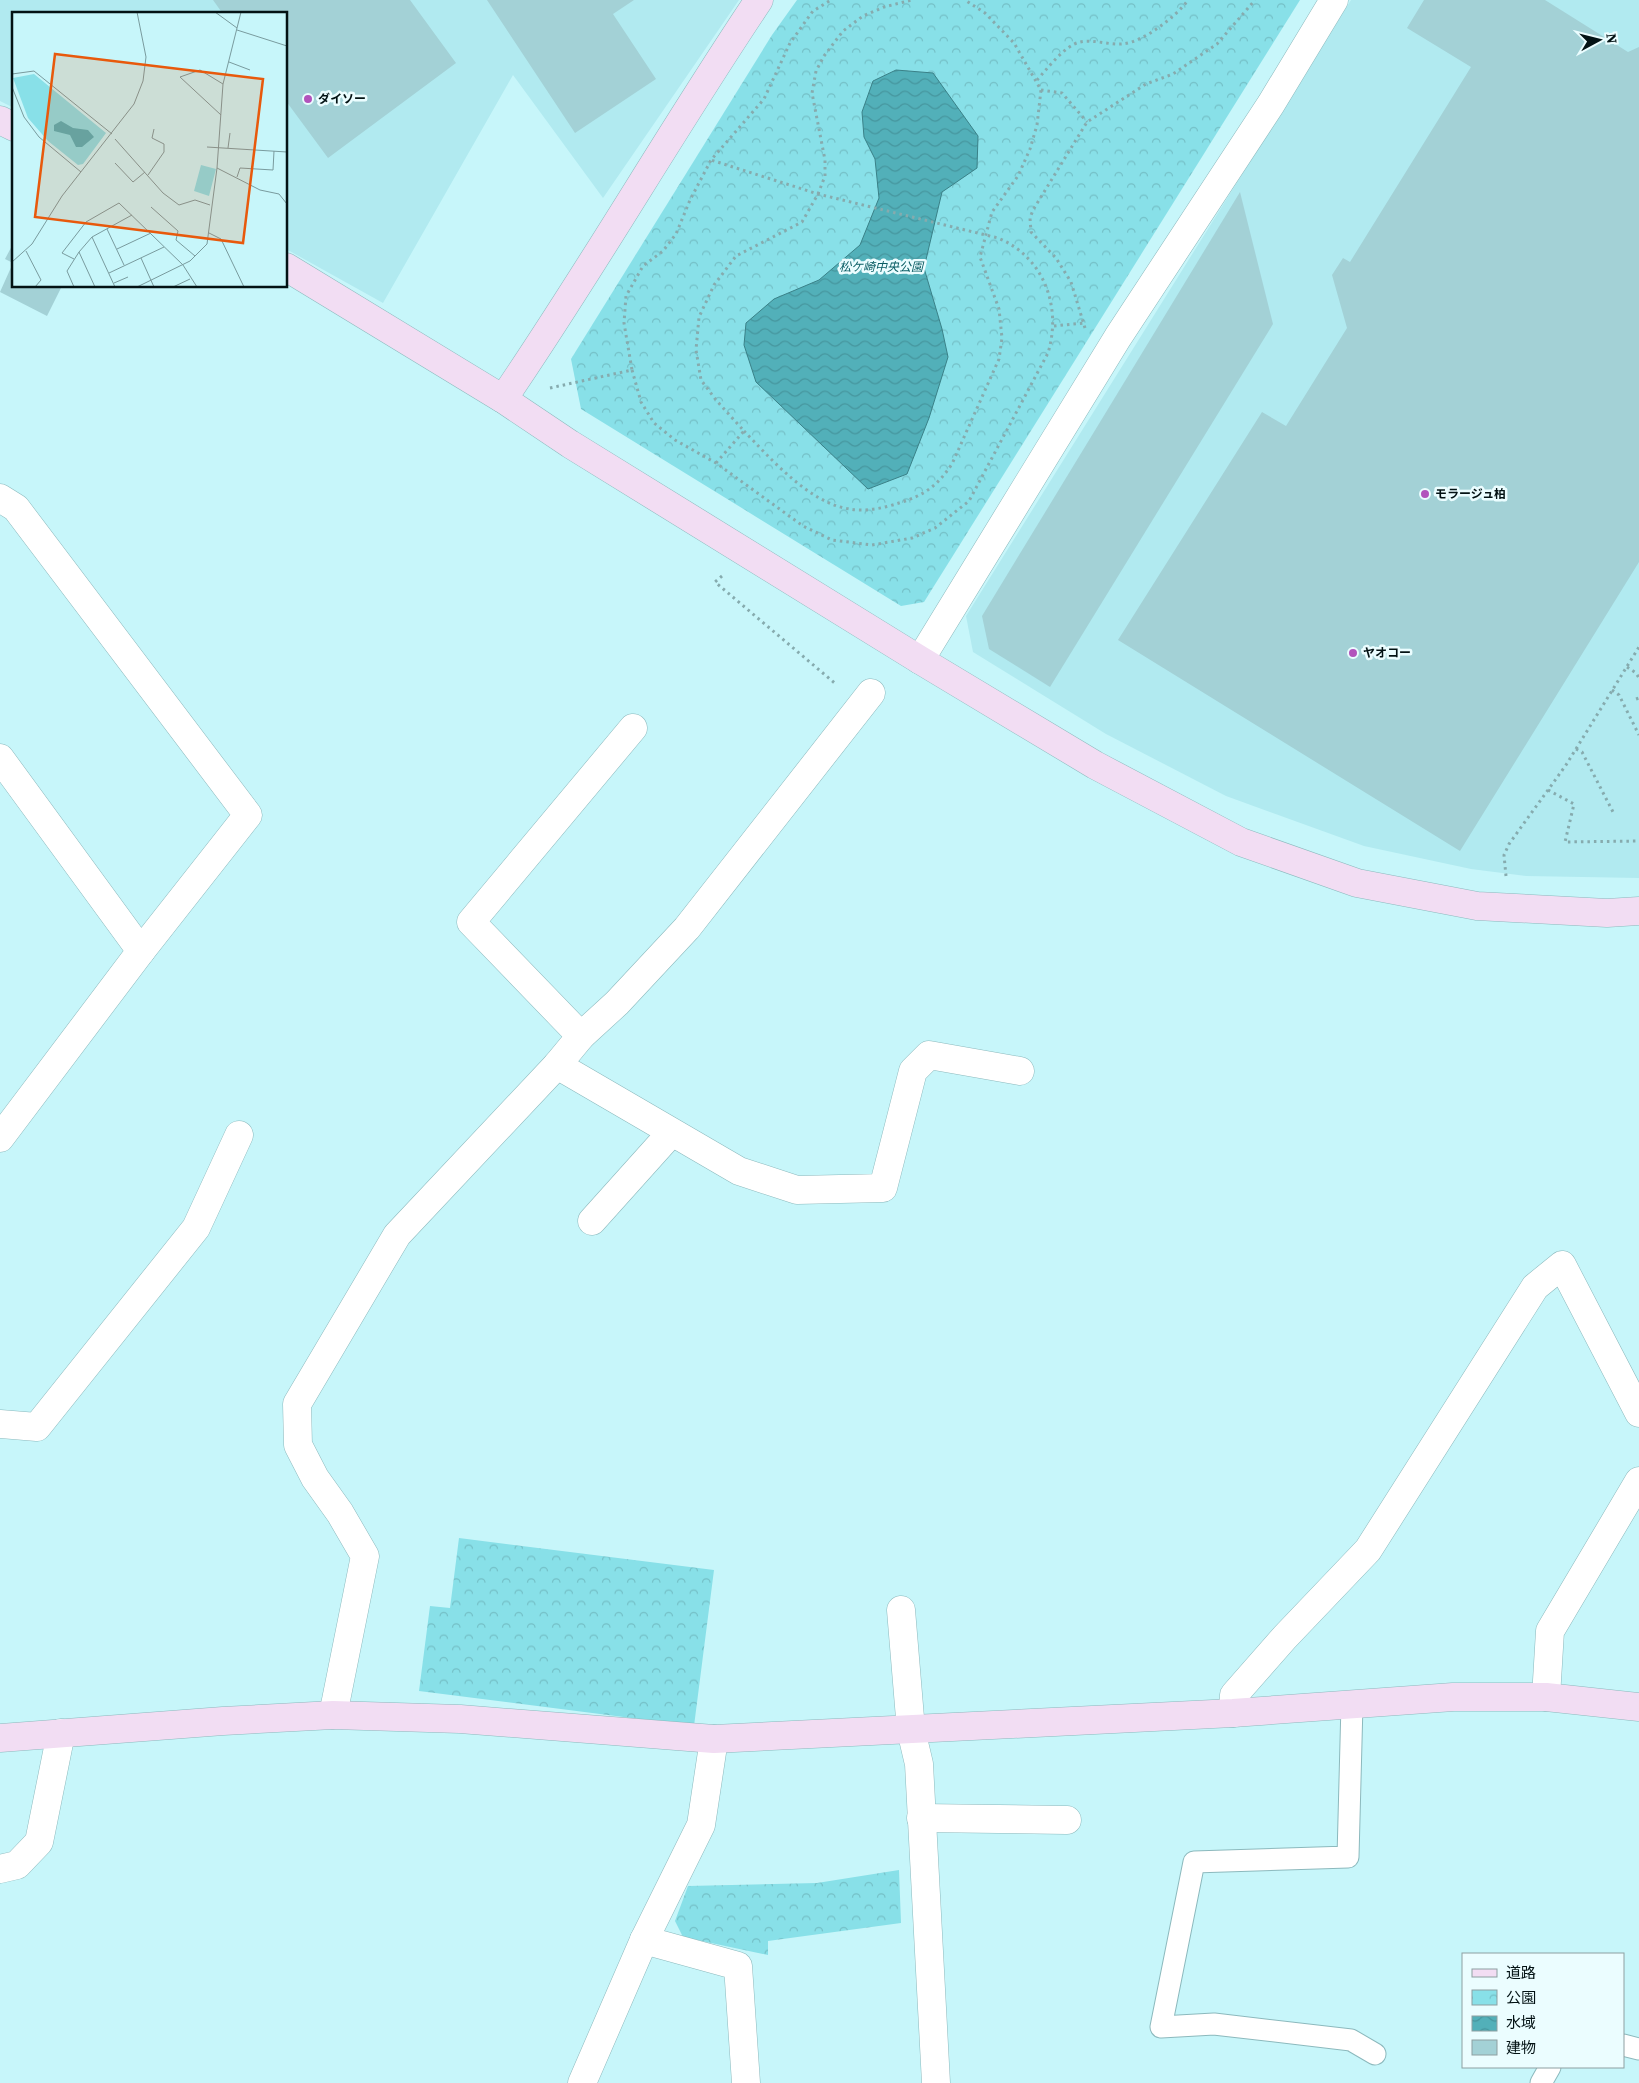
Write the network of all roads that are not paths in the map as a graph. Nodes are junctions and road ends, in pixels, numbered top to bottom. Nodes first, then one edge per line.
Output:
1 (759, 0) edge
2 (1334, 0) edge
3 (0, 120) edge
4 (12, 126) edge
5 (288, 268) edge
6 (503, 399) junction
7 (0, 498) edge
8 (920, 660) junction
9 (871, 693) dead end
10 (633, 728) dead end
11 (0, 758) edge
12 (1639, 911) edge
13 (141, 951) junction
14 (581, 1036) junction
15 (557, 1065) junction
16 (1020, 1071) dead end
17 (671, 1133) junction
18 (240, 1136) dead end
19 (0, 1138) edge
20 (592, 1221) dead end
21 (1639, 1413) edge
22 (0, 1424) edge
23 (1639, 1481) edge
24 (901, 1610) dead end
25 (1546, 1697) junction
26 (1352, 1704) junction
27 (1639, 1707) edge
28 (1233, 1712) junction
29 (333, 1715) junction
30 (911, 1730) junction
31 (61, 1733) junction
32 (0, 1738) edge
33 (714, 1740) junction
34 (922, 1818) junction
35 (1066, 1820) dead end
36 (0, 1869) edge
37 (644, 1940) junction
38 (1624, 2045) edge
39 (1639, 2050) edge
40 (1375, 2054) dead end
41 (1550, 2068) edge
42 (582, 2083) edge
43 (746, 2083) edge
44 (936, 2083) edge
45 (1542, 2083) edge

1 - 6 street
2 - 8 street
3 - 4 street
5 - 6 street
6 - 8 street
7 - 13 street
8 - 12 street
9 - 14 street
10 - 14 street
11 - 13 street
13 - 19 street
14 - 15 street
15 - 17 street
15 - 29 street
16 - 17 street
17 - 20 street
18 - 22 street
21 - 28 street
23 - 25 street
24 - 30 street
25 - 26 street
25 - 27 street
26 - 28 street
26 - 40 lane
28 - 30 street
29 - 31 street
29 - 33 street
30 - 33 street
30 - 34 street
31 - 32 street
31 - 36 street
33 - 37 street
34 - 35 street
34 - 44 street
37 - 42 street
37 - 43 street
38 - 39 lane
41 - 45 lane

